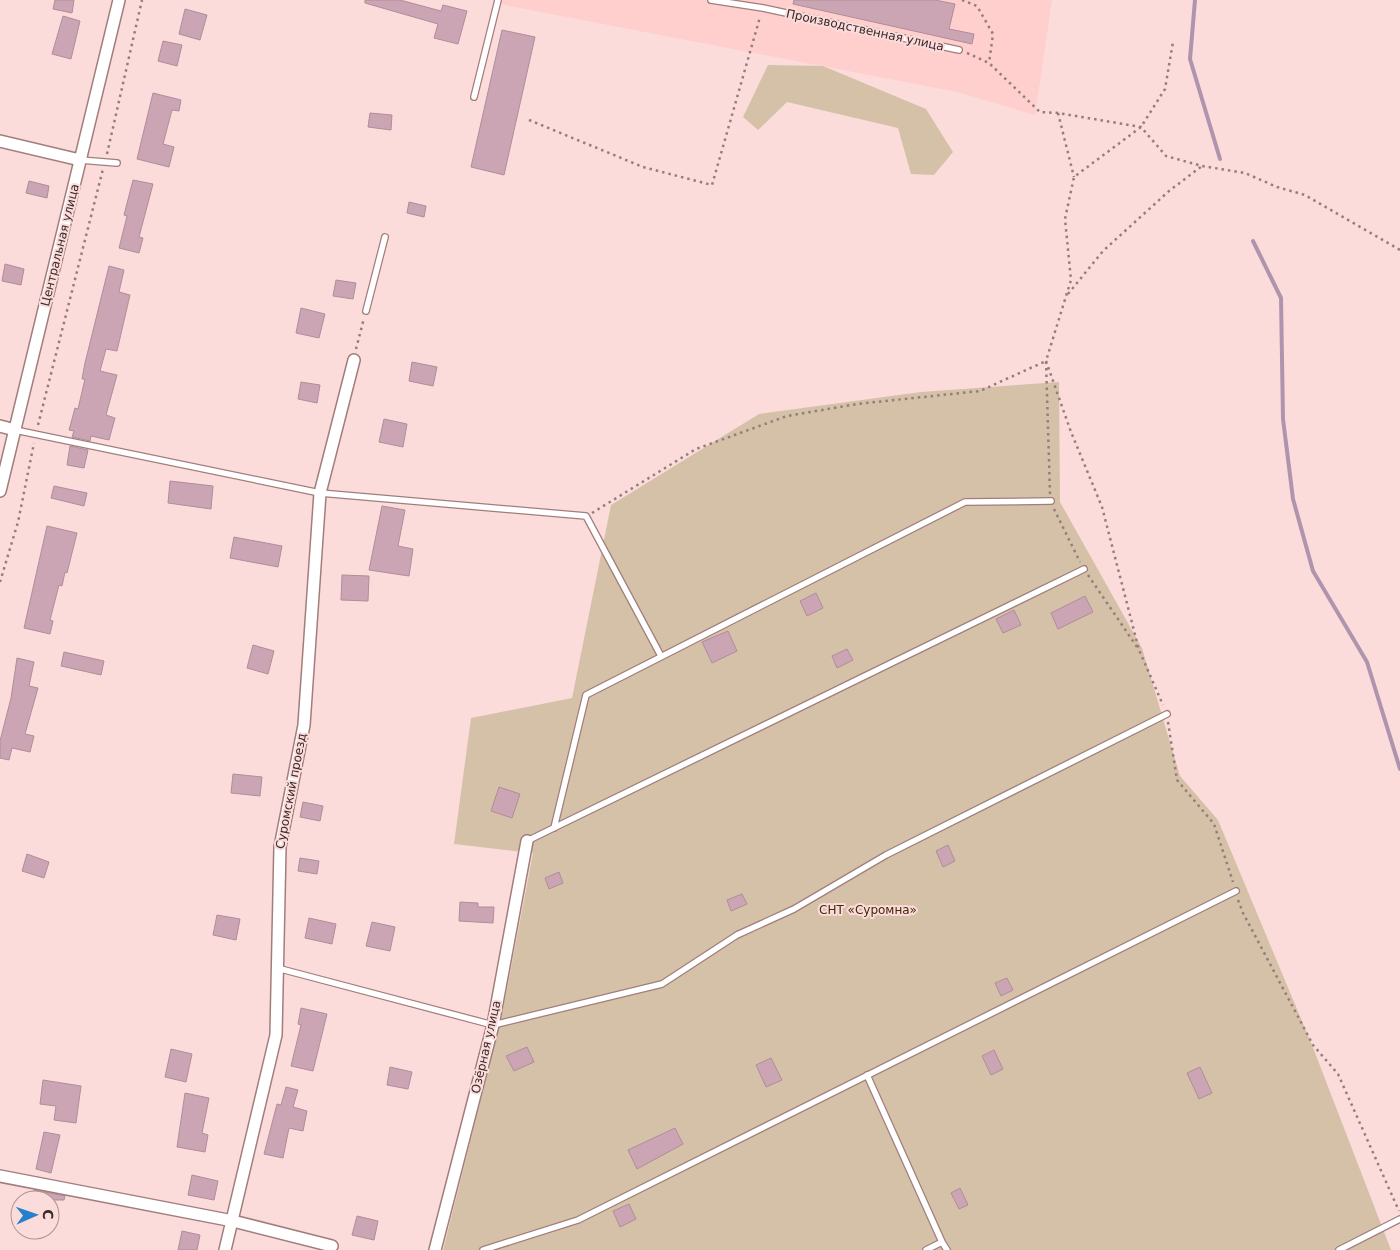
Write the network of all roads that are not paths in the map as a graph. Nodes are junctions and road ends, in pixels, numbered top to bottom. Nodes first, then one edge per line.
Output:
1 (119, 0) edge
2 (498, 0) edge
3 (711, 0) edge
4 (739, 0) edge
5 (731, 4) junction
6 (959, 50) road end
7 (474, 97) dead end
8 (0, 141) edge
9 (80, 160) junction
10 (117, 163) dead end
11 (385, 237) dead end
12 (366, 311) road end
13 (354, 360) road end
14 (0, 426) edge
15 (15, 430) junction
16 (0, 491) edge
17 (320, 493) junction
18 (1051, 501) road end
19 (1084, 569) road end
20 (662, 656) junction
21 (1167, 714) road end
22 (554, 828) junction
23 (527, 841) joint
24 (1236, 891) road end
25 (277, 968) junction
26 (493, 1025) junction
27 (867, 1075) junction
28 (0, 1176) edge
29 (1400, 1219) edge
30 (232, 1221) junction
31 (942, 1242) junction
32 (332, 1246) dead end
33 (225, 1250) edge
34 (435, 1250) edge
35 (484, 1250) edge
36 (926, 1250) edge
37 (947, 1250) edge
38 (1339, 1250) edge

1 - 9 street, Центральная улица
2 - 7 lane
3 - 5 lane, Производственная улица
4 - 5 lane
5 - 6 lane, Производственная улица
8 - 9 street
9 - 10 lane
9 - 15 street, Центральная улица
11 - 12 lane
13 - 17 street, Суромский проезд
14 - 15 street
15 - 16 street, Центральная улица
15 - 17 lane
17 - 20 lane
17 - 25 street, Суромский проезд
18 - 20 lane
19 - 22 lane
20 - 22 lane
21 - 26 lane
22 - 23 lane
23 - 26 street, Озёрная улица
24 - 27 lane
25 - 26 lane
25 - 30 street, Суромский проезд
26 - 34 street, Озёрная улица
27 - 31 lane
27 - 35 lane
28 - 30 street
29 - 38 lane
30 - 32 street
30 - 33 street, Суромский проезд
31 - 36 lane
31 - 37 lane

